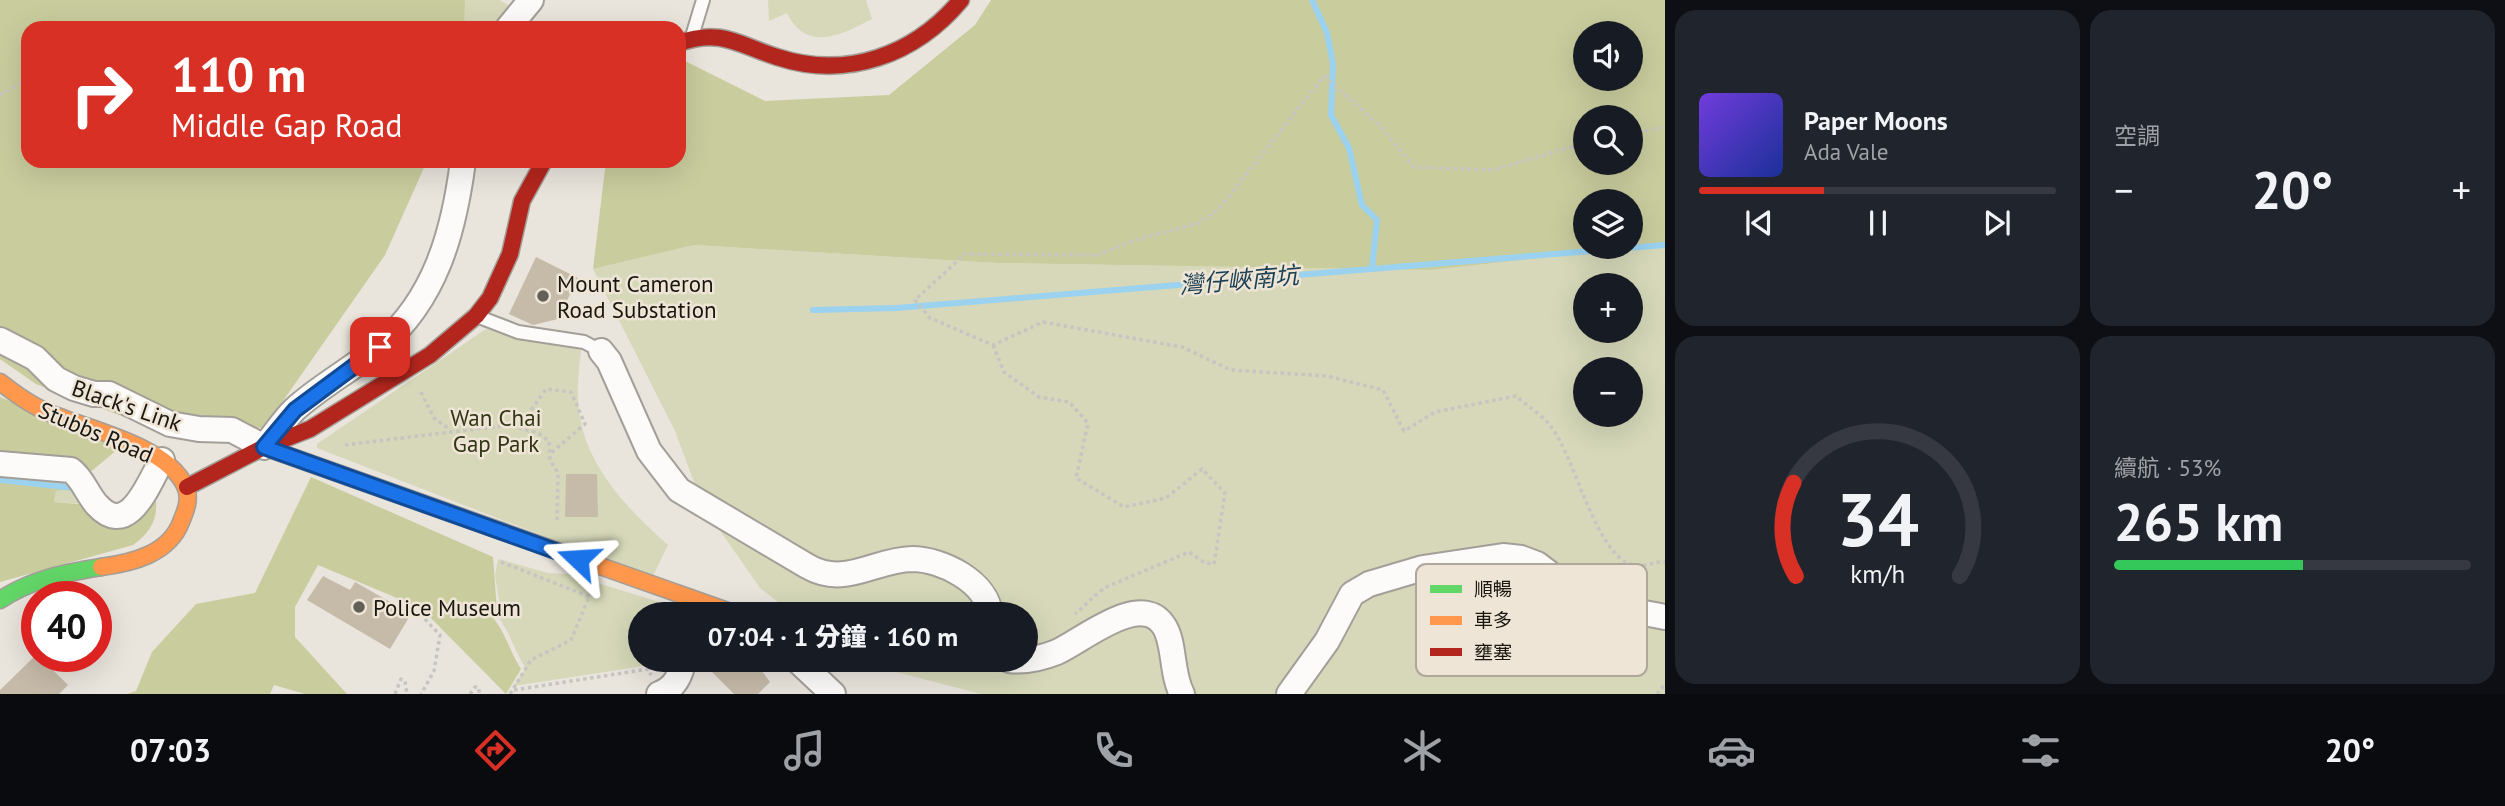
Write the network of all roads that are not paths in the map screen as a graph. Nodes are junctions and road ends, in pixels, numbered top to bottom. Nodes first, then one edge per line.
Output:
1 (531, 0) edge
2 (703, 0) edge
3 (961, 0) edge
4 (514, 21) edge
5 (686, 40) edge
6 (462, 168) edge
7 (540, 168) edge
8 (476, 316) junction
9 (0, 340) edge
10 (601, 351) joint
11 (0, 382) edge
12 (264, 447) junction
13 (162, 460) junction
14 (0, 464) edge
15 (187, 487) junction
16 (1450, 564) edge
17 (1537, 564) edge
18 (1416, 570) edge
19 (0, 600) edge
20 (671, 602) edge
21 (987, 602) edge
22 (1647, 614) edge
23 (1665, 617) edge
24 (1038, 658) edge
25 (680, 672) edge
26 (810, 672) edge
27 (657, 688) edge
28 (833, 694) edge
29 (1182, 694) edge
30 (1289, 694) edge

1 - 4 street
2 - 5 lane
3 - 5 street
6 - 12 street
7 - 8 street
8 - 10 lane
8 - 12 street
9 - 12 street, Black's Link
10 - 21 street
11 - 13 street, Stubbs Road
12 - 15 street
12 - 20 street
13 - 14 street
13 - 15 street, Stubbs Road
15 - 19 street
16 - 17 street
18 - 30 street
22 - 23 street
24 - 29 street
25 - 27 street
26 - 28 street

